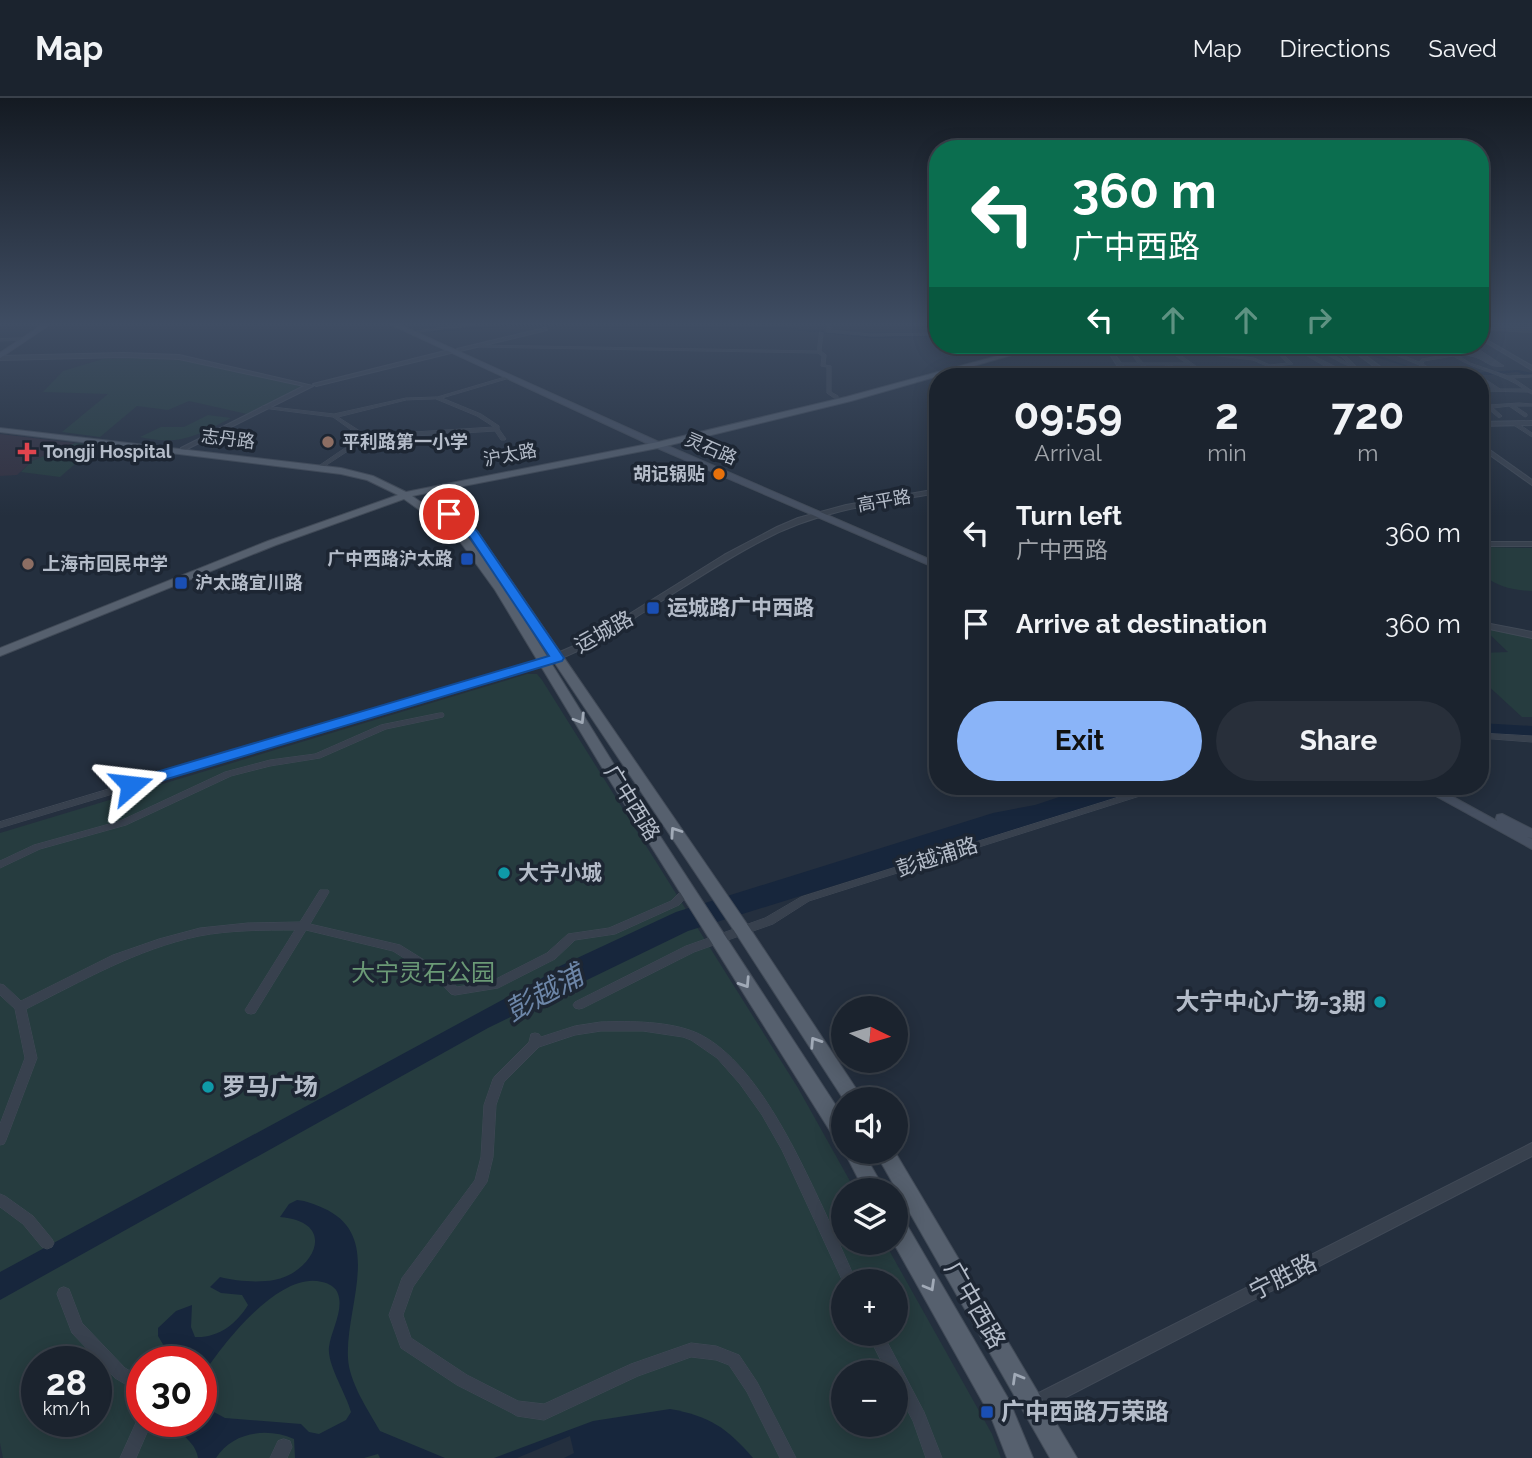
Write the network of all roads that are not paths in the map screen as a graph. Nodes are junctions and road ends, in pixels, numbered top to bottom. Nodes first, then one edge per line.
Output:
1 (305, 388) edge
2 (471, 388) edge
3 (538, 388) edge
4 (542, 388) edge
5 (829, 388) edge
6 (867, 388) edge
7 (886, 388) edge
8 (1489, 390) edge
9 (1499, 390) junction
10 (1531, 392) edge
11 (836, 397) junction
12 (437, 398) junction
13 (1514, 404) junction
14 (1532, 404) edge
15 (263, 407) junction
16 (1491, 407) joint
17 (1525, 415) dead end
18 (334, 416) junction
19 (1499, 416) dead end
20 (1532, 423) edge
21 (1489, 424) edge
22 (1514, 424) junction
23 (0, 428) edge
24 (496, 429) junction
25 (1532, 435) edge
26 (365, 437) junction
27 (503, 439) dead end
28 (660, 442) junction
29 (181, 450) junction
30 (1489, 451) edge
31 (323, 466) junction
32 (1532, 483) edge
33 (407, 492) junction
34 (929, 493) edge
35 (829, 510) junction
36 (817, 513) junction
37 (1489, 544) edge
38 (1532, 544) edge
39 (929, 555) edge
40 (929, 562) edge
41 (1489, 626) edge
42 (1532, 635) edge
43 (0, 645) edge
44 (0, 652) edge
45 (551, 660) junction
46 (440, 715) dead end
47 (1489, 736) edge
48 (1532, 739) edge
49 (639, 778) junction
50 (619, 784) junction
51 (1134, 795) edge
52 (1440, 795) edge
53 (1457, 795) edge
54 (0, 825) edge
55 (1532, 834) edge
56 (1532, 845) edge
57 (0, 865) edge
58 (324, 892) dead end
59 (688, 893) junction
60 (738, 925) junction
61 (304, 926) junction
62 (712, 932) junction
63 (0, 988) edge
64 (579, 1005) dead end
65 (20, 1007) junction
66 (251, 1010) dead end
67 (845, 1087) edge
68 (831, 1116) edge
69 (0, 1140) edge
70 (1532, 1149) edge
71 (892, 1164) edge
72 (0, 1200) edge
73 (47, 1243) dead end
74 (908, 1248) edge
75 (843, 1269) edge
76 (64, 1294) dead end
77 (126, 1377) edge
78 (908, 1396) edge
79 (1033, 1405) junction
80 (137, 1437) edge
81 (128, 1458) edge
82 (788, 1458) edge
83 (934, 1458) edge
84 (1020, 1458) edge
85 (1063, 1458) edge

1 - 15 street
2 - 12 street
3 - 28 main road, 灵石路
4 - 28 main road, 灵石路
5 - 11 street
6 - 11 main road, 沪太路
7 - 28 main road, 沪太路
8 - 9 street
9 - 10 street
9 - 13 street
11 - 28 main road, 沪太路
12 - 18 street
12 - 24 street
13 - 14 street
13 - 16 street
13 - 17 street
15 - 18 street
15 - 29 street
16 - 19 street
18 - 26 street
20 - 22 street
21 - 22 street
22 - 25 street
23 - 29 main road, 志丹路
24 - 26 street
24 - 27 street
26 - 31 street
28 - 33 main road, 沪太路
28 - 35 main road, 灵石路
28 - 36 main road, 灵石路
29 - 31 main road, 志丹路
29 - 33 main road, 志丹路
30 - 32 street
31 - 33 main road, 志丹路
33 - 43 main road, 沪太路
33 - 44 main road, 沪太路
33 - 45 main road, 广中西路
34 - 35 street, 高平路
35 - 36 street, 运城路
35 - 39 main road, 灵石路
36 - 40 main road, 灵石路
36 - 45 street, 运城路
37 - 38 street
41 - 42 street
45 - 49 main road, 广中西路
45 -> 50 main road, 广中西路
45 - 54 street, 运城路
46 - 57 street
47 - 48 street
49 - 50 main road
60 -> 49 main road, 广中西路
50 - 59 main road, 广中西路
51 - 60 street, 彭越浦路
52 - 56 main road
53 - 55 main road
58 - 61 street
59 - 61 street
59 - 62 main road, 广中西路
60 - 62 street, 彭越浦路
67 -> 60 main road, 广中西路
61 - 65 street
61 - 66 street
62 - 64 street, 彭越浦路
62 -> 68 main road, 广中西路
63 - 65 street
65 - 69 street
70 - 79 street, 宁胜路
79 -> 71 main road, 广中西路
72 - 73 street
74 -> 84 main road, 广中西路
75 - 82 street
76 - 77 street
78 - 83 street
79 - 85 main road, 广中西路
80 - 81 street

